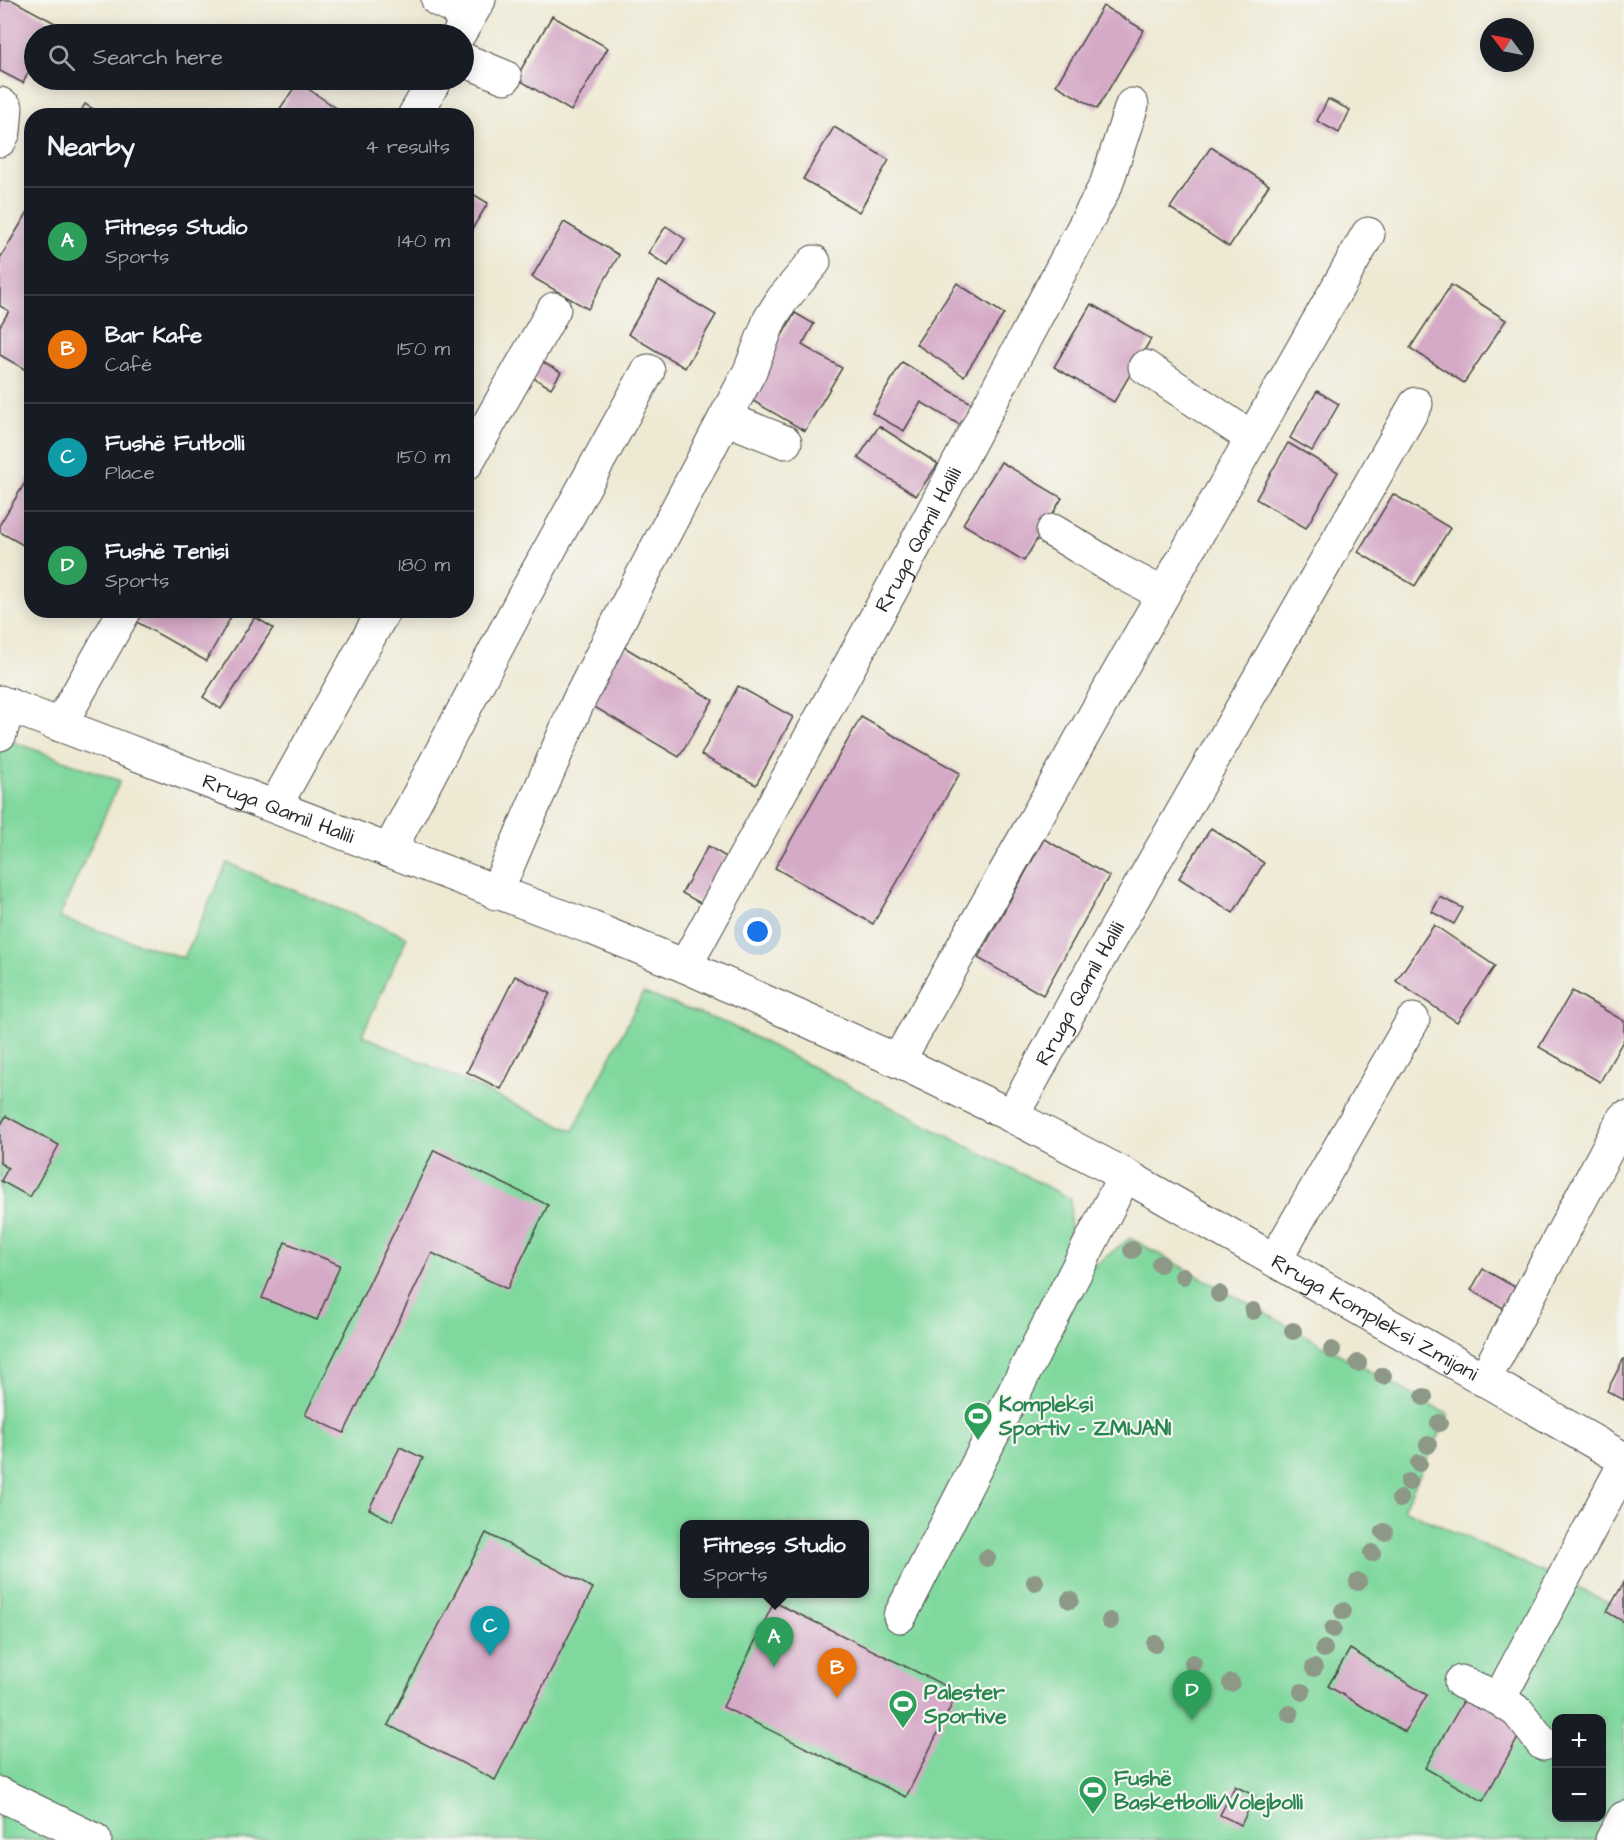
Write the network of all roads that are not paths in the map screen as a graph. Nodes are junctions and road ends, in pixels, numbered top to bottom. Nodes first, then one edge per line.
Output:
1 (438, 0) edge
2 (468, 19) edge
3 (474, 64) edge
4 (505, 77) dead end
5 (429, 90) edge
6 (0, 104) edge
7 (1132, 105) dead end
8 (419, 108) edge
9 (0, 140) edge
10 (1368, 234) dead end
11 (814, 262) dead end
12 (554, 309) dead end
13 (1145, 368) dead end
14 (648, 371) dead end
15 (1416, 404) dead end
16 (725, 418) junction
17 (1252, 438) junction
18 (785, 442) dead end
19 (474, 450) edge
20 (1053, 531) dead end
21 (1163, 594) junction
22 (120, 618) edge
23 (380, 618) edge
24 (3, 714) edge
25 (60, 725) junction
26 (275, 806) junction
27 (389, 851) junction
28 (496, 893) junction
29 (685, 966) junction
30 (1413, 1020) dead end
31 (898, 1061) junction
32 (1012, 1116) junction
33 (1624, 1118) edge
34 (1125, 1175) junction
35 (1275, 1260) junction
36 (1484, 1380) junction
37 (1624, 1459) edge
38 (1624, 1465) edge
39 (900, 1616) dead end
40 (1461, 1682) dead end
41 (1499, 1699) junction
42 (1543, 1744) dead end
43 (0, 1794) edge
44 (1624, 1818) edge
45 (95, 1840) edge
46 (1612, 1840) edge

1 - 2 main road
3 - 4 main road
5 - 8 main road
6 - 9 main road
7 - 29 main road, Rruga Qamil Halili
10 - 17 main road
11 - 16 main road
12 - 19 main road
13 - 17 main road
14 - 27 main road
15 - 32 main road, Rruga Qamil Halili
16 - 18 main road
16 - 28 main road
17 - 21 main road
20 - 21 main road
21 - 31 main road
22 - 25 main road
23 - 26 main road
24 - 25 main road, Rruga Qamil Halili
25 - 26 main road, Rruga Qamil Halili
26 - 27 main road, Rruga Qamil Halili
27 - 28 main road, Rruga Qamil Halili
28 - 29 main road, Rruga Qamil Halili
29 - 31 main road, Rruga Qamil Halili
30 - 35 main road
31 - 32 main road, Rruga Qamil Halili
32 - 34 main road, Rruga Qamil Halili
33 - 36 main road
34 - 35 main road, Rruga Kompleksi Zmijani
34 - 39 main road
35 - 36 main road, Rruga Kompleksi Zmijani
36 - 37 main road, Rruga Kompleksi Zmijani
38 - 41 main road
40 - 41 main road
41 - 42 main road
43 - 45 main road
44 - 46 main road

